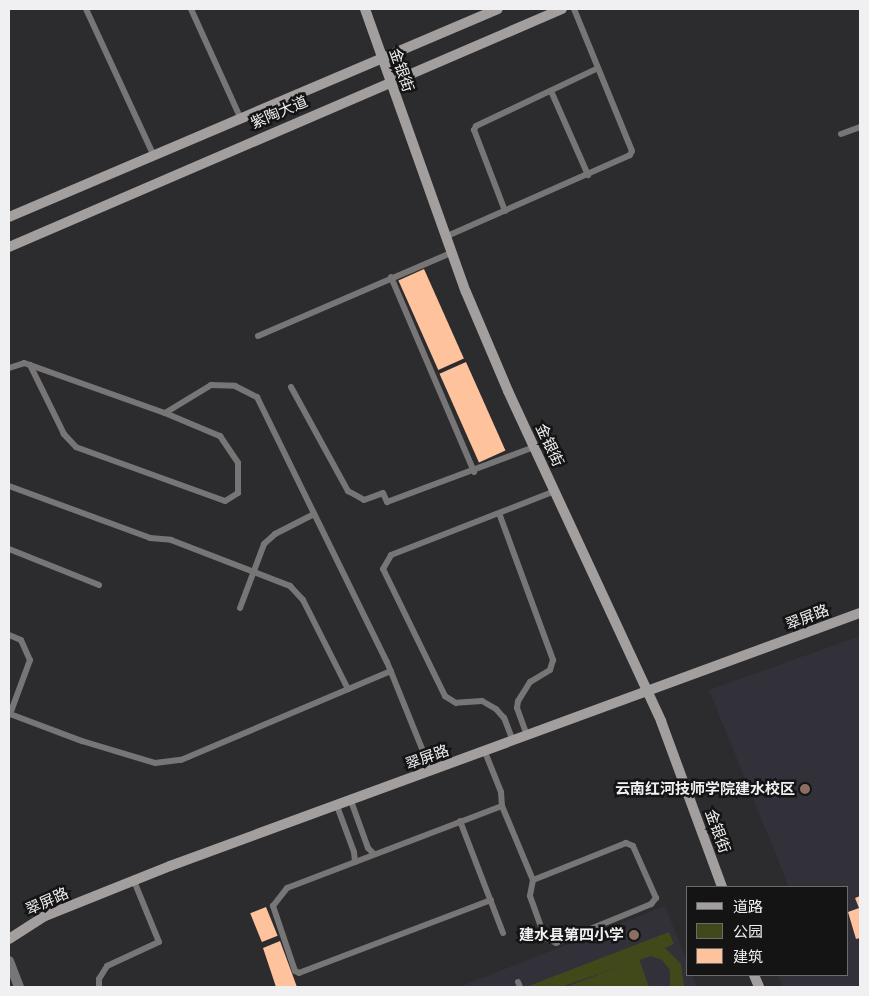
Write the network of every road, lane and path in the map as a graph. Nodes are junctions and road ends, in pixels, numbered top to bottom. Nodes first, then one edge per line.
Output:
1 (86, 9) edge
2 (191, 9) edge
3 (365, 9) edge
4 (498, 9) edge
5 (562, 9) edge
6 (574, 9) edge
7 (382, 58) junction
8 (598, 68) junction
9 (390, 82) junction
10 (551, 91) junction
11 (240, 117) junction
12 (860, 128) edge
13 (841, 134) dead end
14 (153, 154) junction
15 (588, 176) junction
16 (504, 211) junction
17 (9, 217) edge
18 (445, 237) junction
19 (9, 247) edge
20 (451, 253) junction
21 (392, 277) junction
22 (258, 336) dead end
23 (30, 365) junction
24 (9, 368) edge
25 (291, 387) dead end
26 (165, 413) junction
27 (534, 447) junction
28 (474, 472) junction
29 (9, 486) edge
30 (555, 492) junction
31 (499, 513) junction
32 (314, 514) junction
33 (9, 549) edge
34 (254, 572) junction
35 (99, 585) dead end
36 (240, 608) dead end
37 (860, 613) edge
38 (9, 635) edge
39 (391, 671) junction
40 (348, 690) junction
41 (649, 692) junction
42 (527, 736) junction
43 (513, 742) junction
44 (485, 752) junction
45 (431, 771) junction
46 (350, 800) junction
47 (337, 806) junction
48 (502, 806) junction
49 (460, 821) junction
50 (374, 854) junction
51 (355, 862) junction
52 (533, 880) junction
53 (134, 881) junction
54 (722, 886) edge
55 (491, 900) junction
56 (503, 933) dead end
57 (9, 939) edge
58 (9, 961) edge
59 (19, 987) edge
60 (99, 987) edge

1 - 14 lane
2 - 11 lane
3 - 7 street, 金银街
4 - 7 street, 紫陶大道
5 - 9 street, 紫陶大道
6 - 8 lane
7 - 9 street, 金银街
7 - 11 street, 紫陶大道
8 - 10 lane
8 - 15 lane
9 - 18 street, 金银街
9 - 19 street, 紫陶大道
10 - 15 lane
10 - 16 lane
11 - 14 street, 紫陶大道
12 - 13 lane
14 - 17 street, 紫陶大道
15 - 16 lane
16 - 18 lane
18 - 20 street, 金银街
20 - 21 lane
20 - 27 street, 金银街
21 - 22 lane
21 - 28 lane
23 - 24 lane
23 - 26 lane
23 - 26 lane
25 - 28 lane
26 - 32 lane
27 - 28 lane
27 - 30 street, 金银街
29 - 34 lane
30 - 31 lane
30 - 41 street, 金银街
31 - 42 lane
31 - 43 lane
32 - 34 lane
32 - 39 lane
33 - 35 lane
34 - 36 lane
34 - 40 lane
37 - 41 street, 翠屏路
38 - 40 lane
39 - 40 lane
39 - 45 lane
41 - 42 street, 翠屏路
41 - 54 street, 金银街
42 - 43 street, 翠屏路
43 - 44 street, 翠屏路
44 - 45 street, 翠屏路
44 - 48 lane
45 - 46 street, 翠屏路
46 - 47 street, 翠屏路
46 - 50 lane
47 - 51 lane
47 - 53 street, 翠屏路
48 - 49 lane
48 - 52 lane
49 - 50 lane
49 - 55 lane
50 - 51 lane
51 - 55 lane
52 - 52 lane
53 - 57 street, 翠屏路
53 - 60 lane
55 - 56 lane
58 - 59 street

